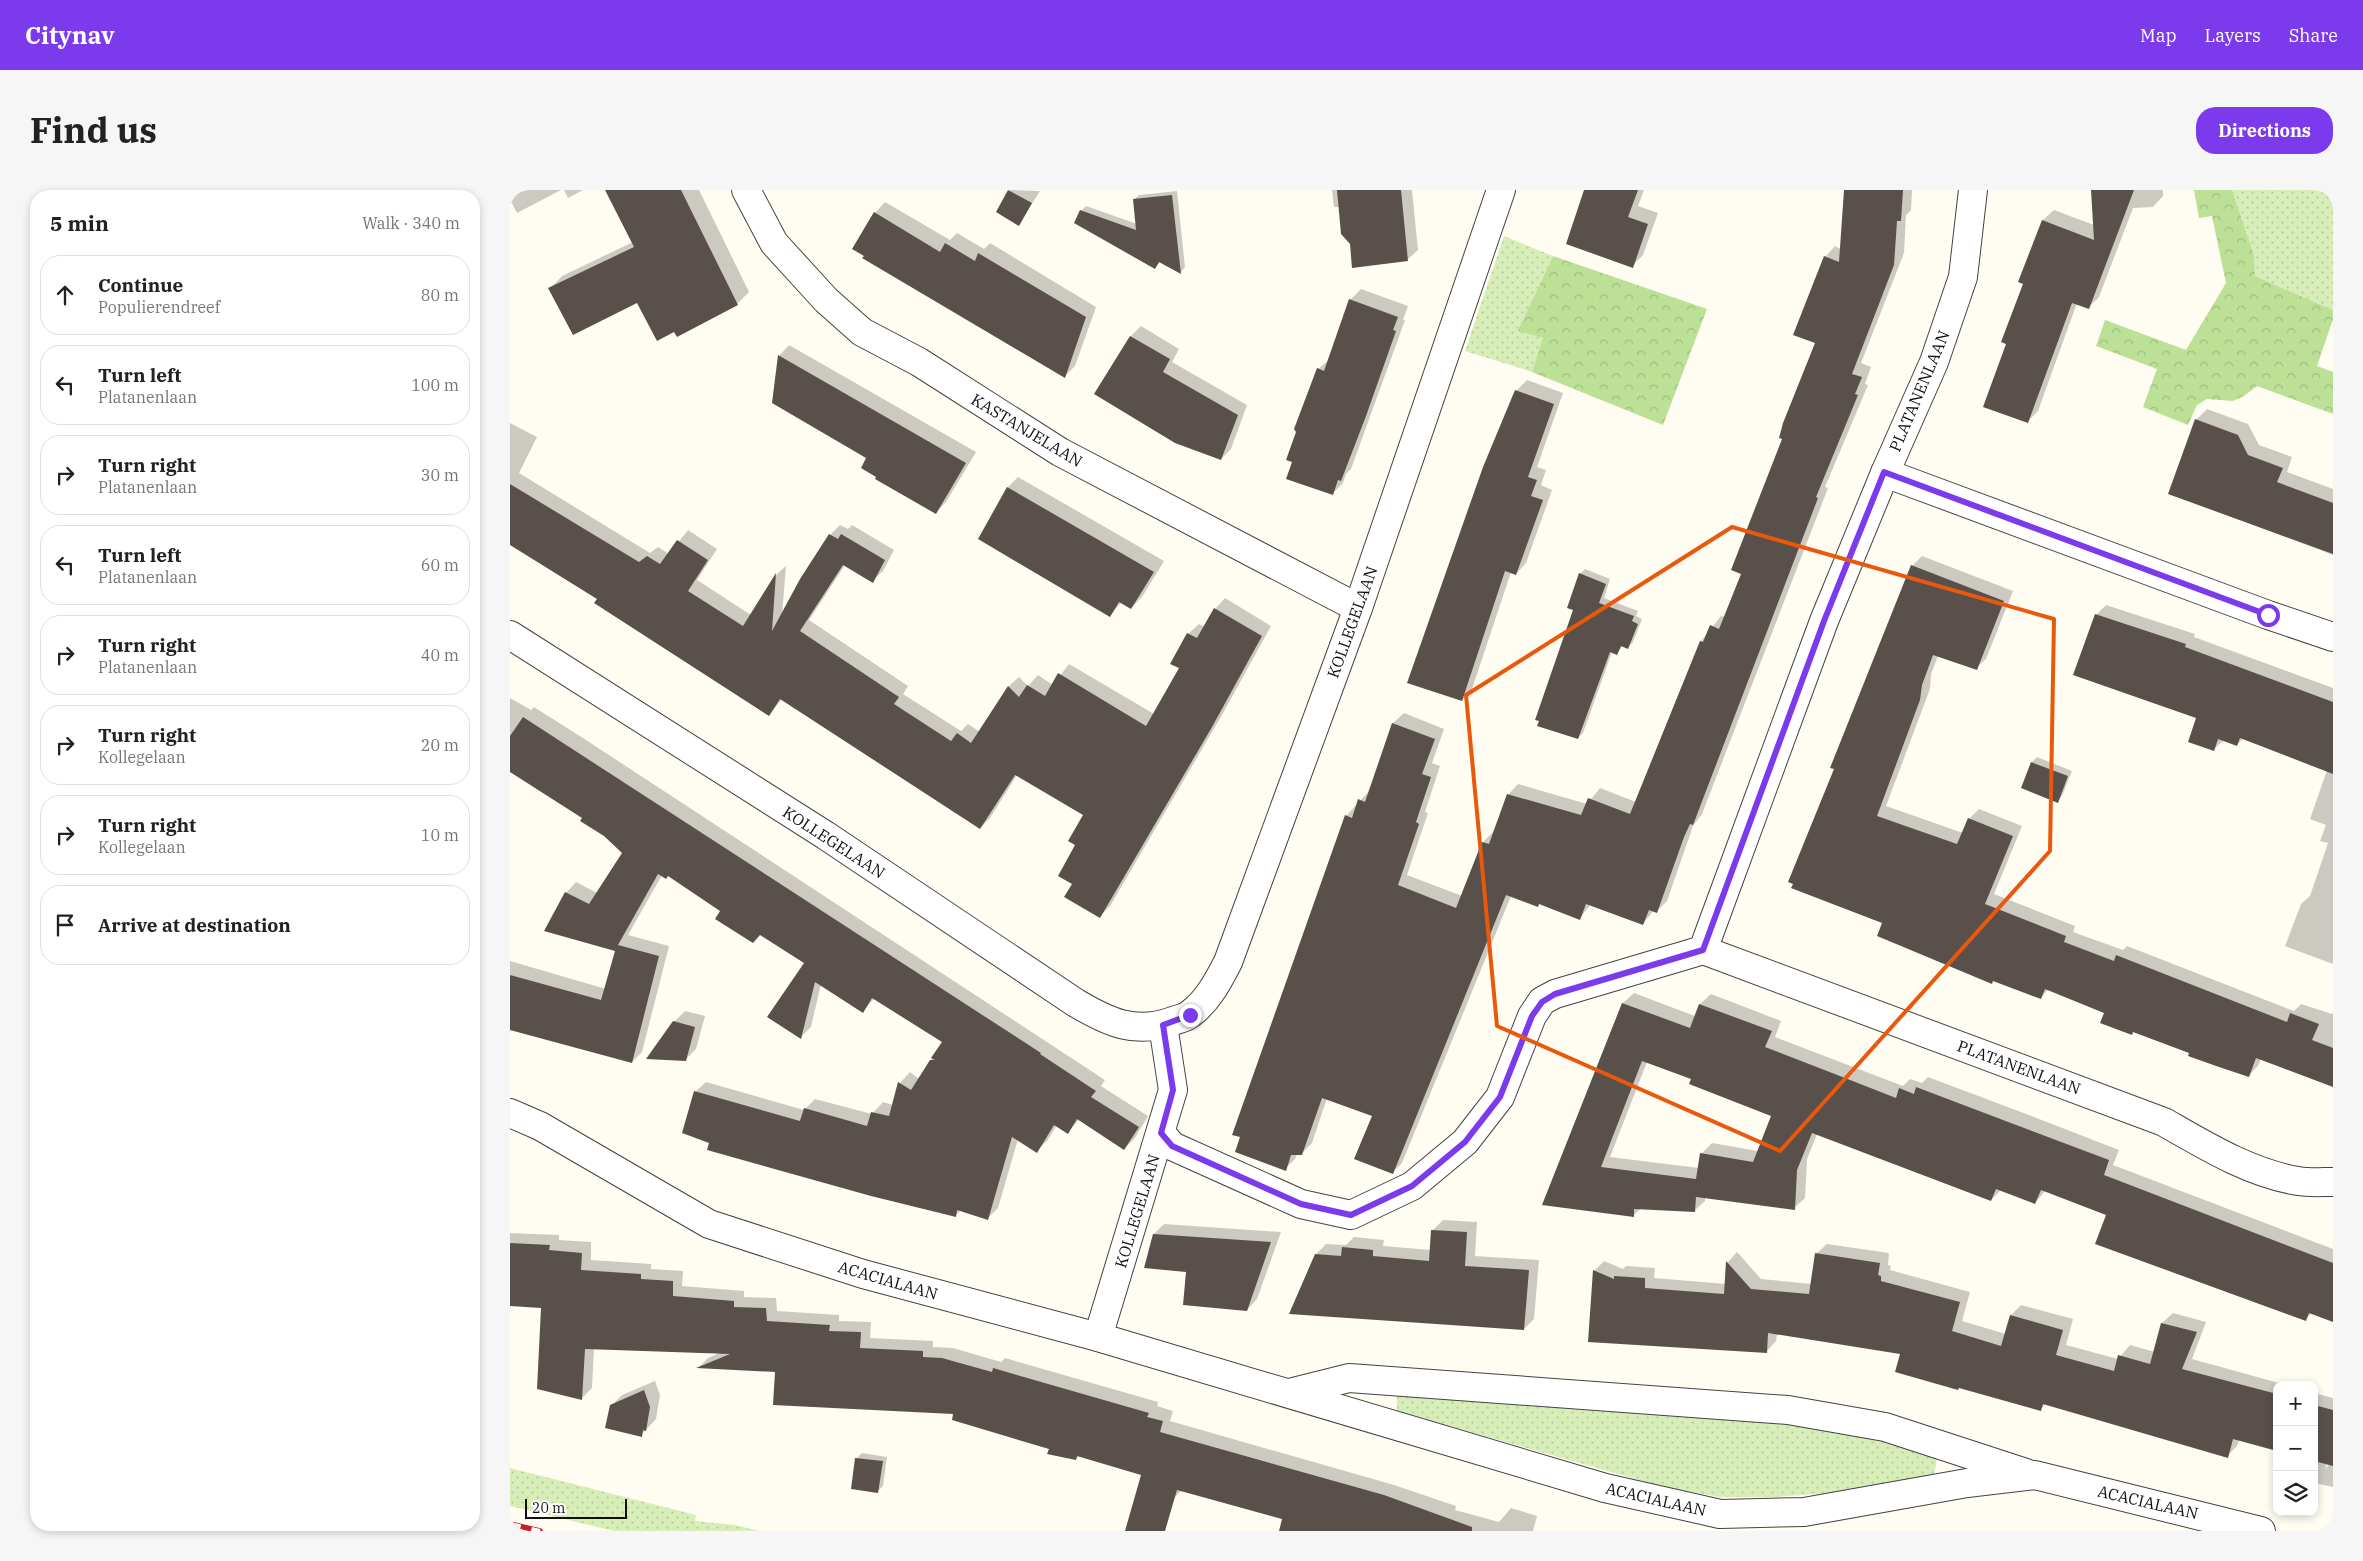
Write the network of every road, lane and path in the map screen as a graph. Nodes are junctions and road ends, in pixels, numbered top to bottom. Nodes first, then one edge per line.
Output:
1 (746, 190) edge
2 (1973, 190) edge
3 (1495, 192) edge
4 (1884, 472) junction
5 (1358, 608) junction
6 (510, 635) edge
7 (2333, 637) edge
8 (1703, 950) junction
9 (1163, 1025) junction
10 (510, 1114) edge
11 (1161, 1133) junction
12 (2333, 1182) edge
13 (1098, 1337) junction
14 (1288, 1393) junction
15 (2035, 1475) junction
16 (2261, 1531) edge

1 - 5 street, KASTANJELAAN
2 - 4 street, PLATANENLAAN
3 - 5 street, KOLLEGELAAN
4 - 7 street
4 - 8 street, PLATANENLAAN
5 - 9 street, KOLLEGELAAN
6 - 9 street, KOLLEGELAAN
8 - 11 street
8 - 12 street, PLATANENLAAN
9 - 11 street, KOLLEGELAAN
10 - 13 street, ACACIALAAN
11 - 13 street, KOLLEGELAAN
13 - 14 street, ACACIALAAN
14 - 15 street, ACACIALAAN
14 - 15 street, ACACIALAAN
15 - 16 street, ACACIALAAN

